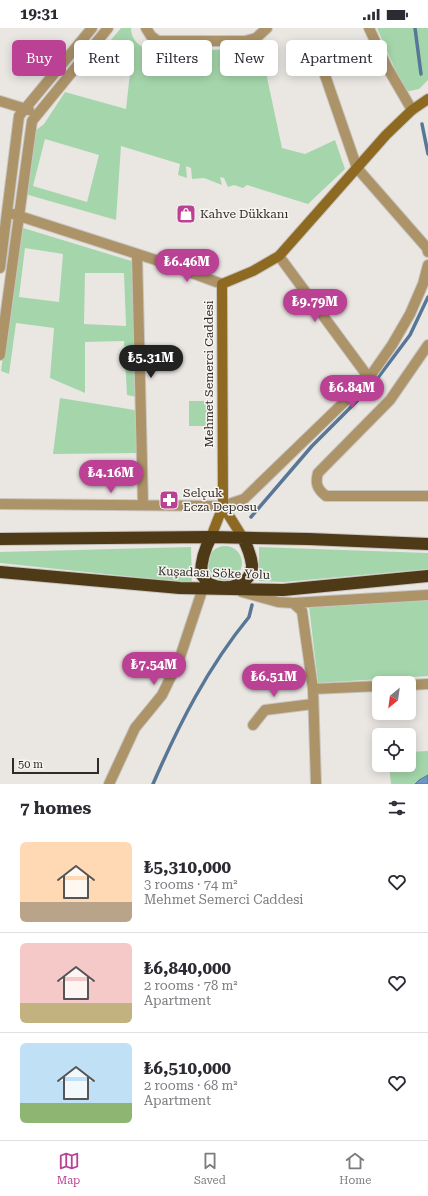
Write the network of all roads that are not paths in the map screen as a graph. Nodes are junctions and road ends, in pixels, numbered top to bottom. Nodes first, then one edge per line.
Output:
1 (92, 28) edge
2 (108, 28) edge
3 (146, 28) edge
4 (267, 28) edge
5 (368, 28) edge
6 (325, 76) edge
7 (428, 99) edge
8 (0, 101) edge
9 (25, 109) junction
10 (412, 110) junction
11 (39, 113) junction
12 (357, 168) junction
13 (7, 212) junction
14 (19, 216) junction
15 (428, 252) edge
16 (137, 254) junction
17 (279, 256) junction
18 (428, 265) edge
19 (0, 268) edge
20 (222, 284) junction
21 (428, 345) edge
22 (0, 355) edge
23 (369, 378) junction
24 (428, 496) edge
25 (0, 504) edge
26 (143, 506) junction
27 (222, 506) junction
28 (211, 537) junction
29 (243, 538) junction
30 (0, 539) edge
31 (428, 544) edge
32 (0, 572) edge
33 (201, 574) junction
34 (426, 578) edge
35 (203, 588) junction
36 (225, 588) junction
37 (428, 595) edge
38 (293, 603) junction
39 (428, 684) edge
40 (416, 685) edge
41 (372, 686) edge
42 (313, 689) junction
43 (313, 704) junction
44 (253, 725) dead end
45 (109, 784) edge
46 (316, 784) edge

1 - 9 street
2 - 11 street
3 - 4 street
5 - 10 street
6 - 12 street
7 - 10 street, Mehmet Semerci Caddesi
8 - 9 street
9 - 11 street
9 - 13 street
10 - 12 street, Mehmet Semerci Caddesi
11 - 14 street
12 - 15 street
12 - 17 street, Mehmet Semerci Caddesi
13 - 14 street
13 - 19 street
14 - 16 street
14 - 22 street
16 - 20 street
16 - 26 street
17 - 20 street, Mehmet Semerci Caddesi
17 - 23 street
18 - 23 street
20 - 27 street, Mehmet Semerci Caddesi
21 - 24 street
23 - 27 street
25 - 26 street
26 - 27 street
27 - 28 street, Mehmet Semerci Caddesi
27 - 29 street
28 - 29 highway
28 - 30 highway
28 - 33 highway
29 - 31 highway
29 - 36 highway
32 - 35 highway, Kuşadası Söke Yolu
33 - 35 highway
33 - 36 highway
34 - 36 highway, Kuşadası Söke Yolu
35 - 36 highway, Kuşadası Söke Yolu
35 - 45 street
36 - 38 street
37 - 38 street
38 - 42 street
39 - 40 street
41 - 42 street
42 - 43 street
43 - 44 street
43 - 46 street

